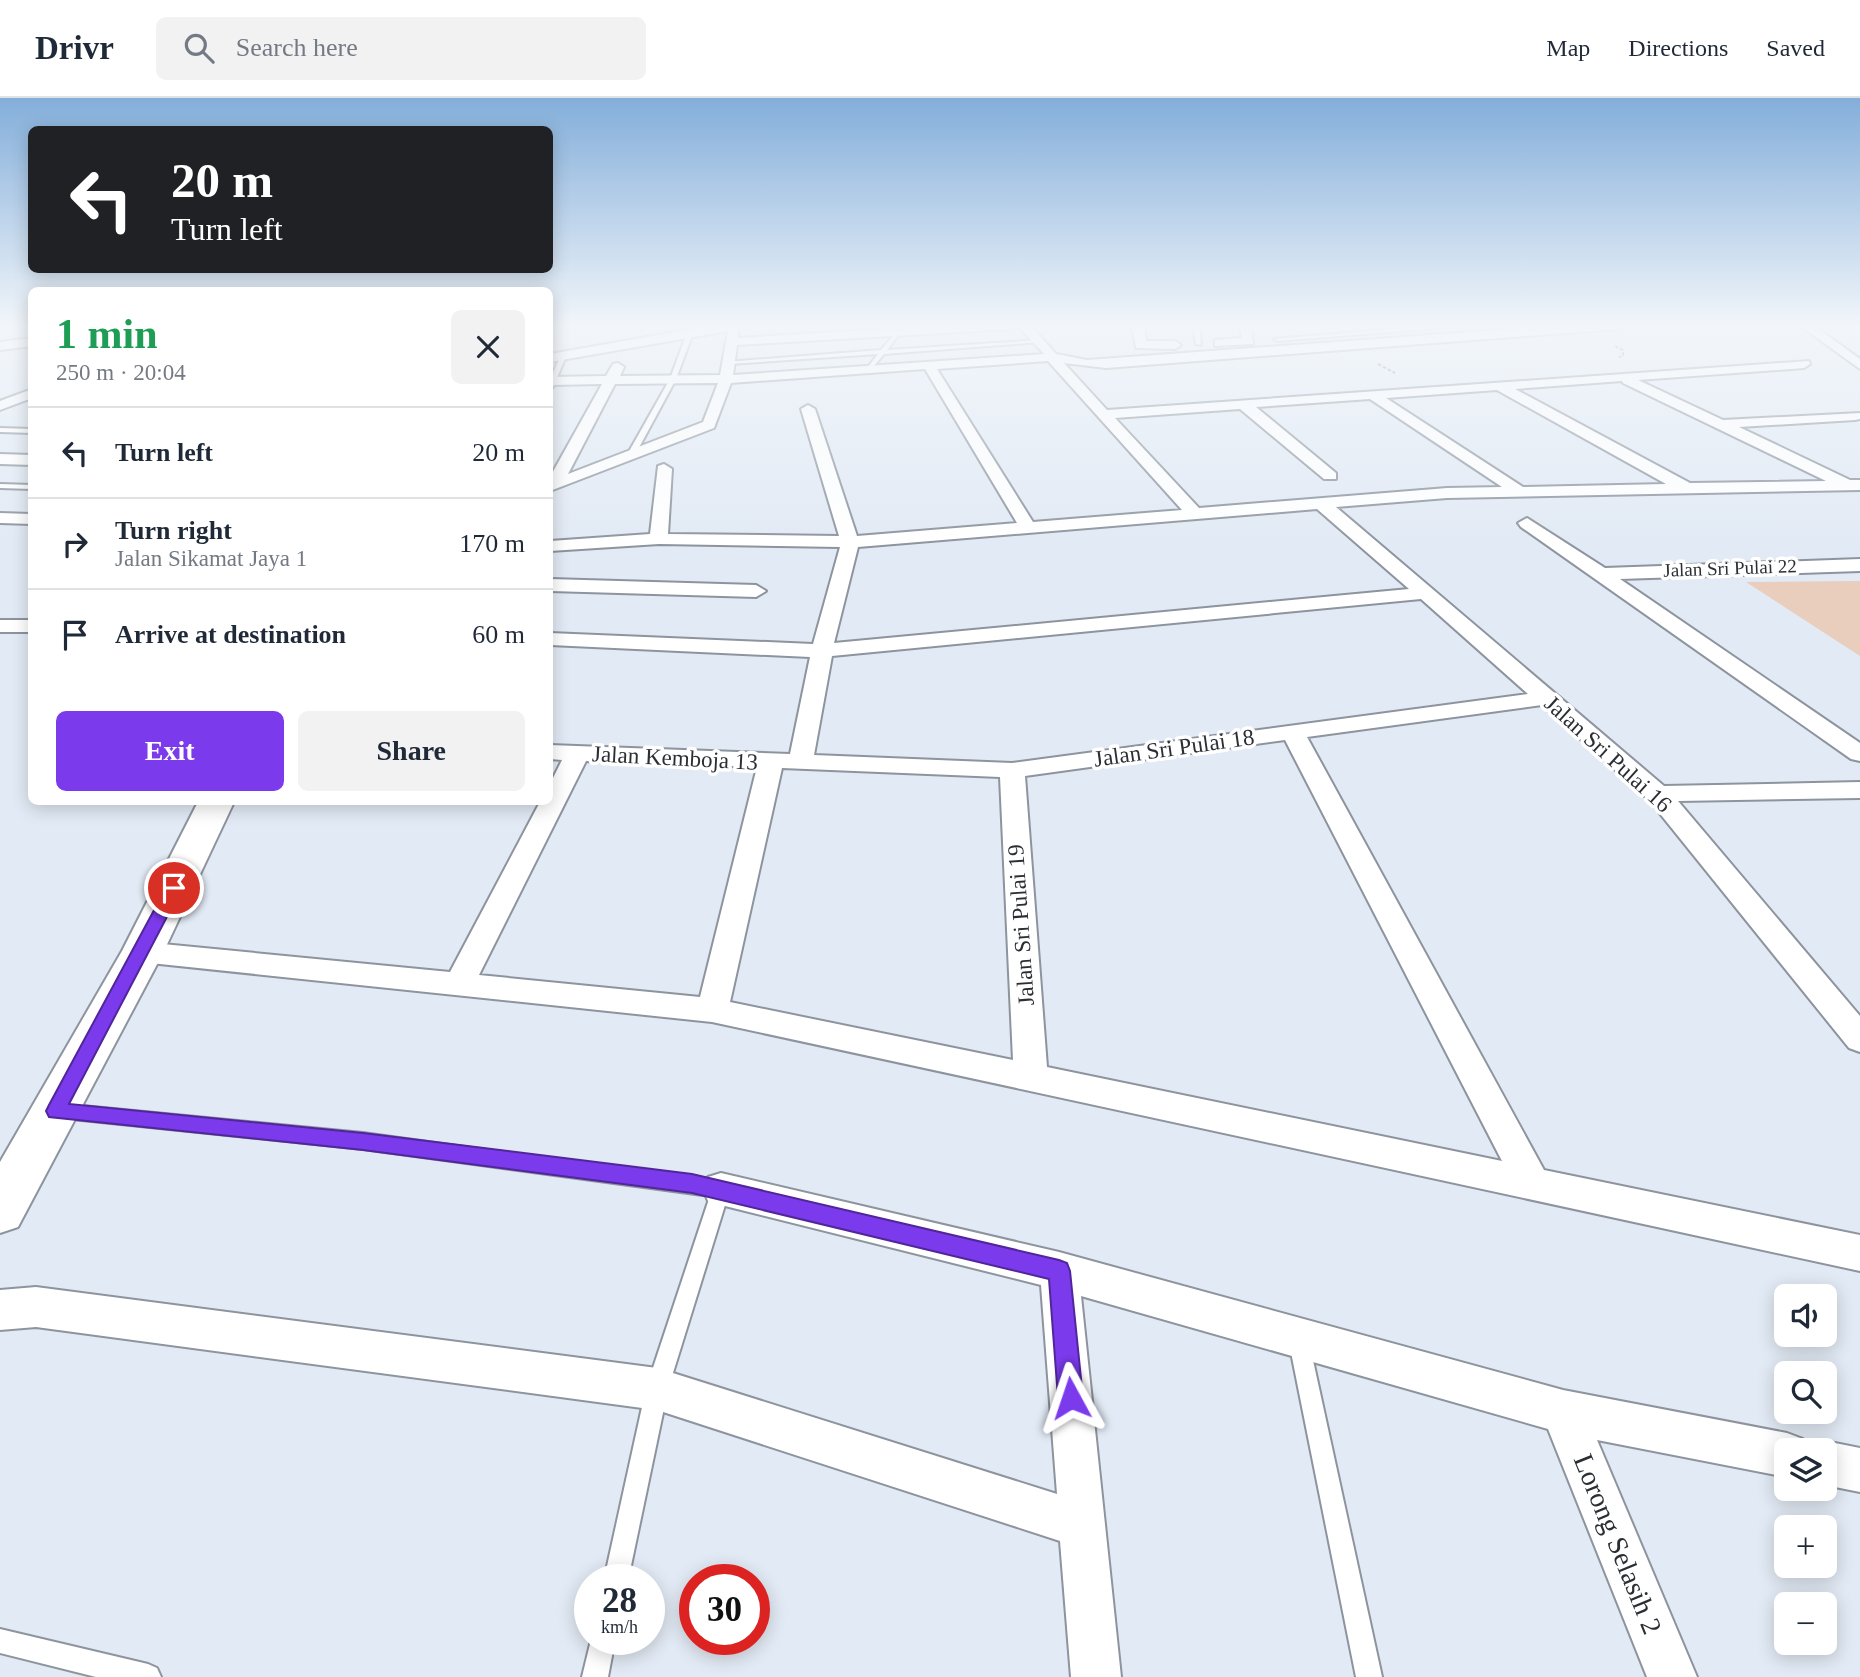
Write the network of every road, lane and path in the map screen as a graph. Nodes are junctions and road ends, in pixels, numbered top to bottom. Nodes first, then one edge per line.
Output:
1 (19, 399) edge
2 (601, 399) edge
3 (662, 399) edge
4 (719, 399) edge
5 (949, 399) edge
6 (1090, 399) edge
7 (1330, 399) edge
8 (1378, 399) edge
9 (1524, 399) edge
10 (1666, 399) edge
11 (1243, 404) junction
12 (0, 407) edge
13 (808, 409) dead end
14 (28, 410) edge
15 (1105, 414) junction
16 (1855, 416) dead end
17 (1721, 425) junction
18 (0, 430) edge
19 (28, 432) edge
20 (631, 455) junction
21 (0, 459) edge
22 (28, 460) edge
23 (664, 469) dead end
24 (1330, 476) dead end
25 (553, 483) edge
26 (553, 485) edge
27 (1854, 485) edge
28 (0, 486) edge
29 (28, 487) edge
30 (1687, 488) junction
31 (1519, 491) junction
32 (1321, 503) junction
33 (1195, 514) junction
34 (0, 518) edge
35 (28, 519) edge
36 (1527, 523) dead end
37 (1028, 527) junction
38 (659, 538) junction
39 (850, 542) junction
40 (553, 546) edge
41 (1860, 565) edge
42 (1600, 574) junction
43 (553, 585) edge
44 (756, 591) dead end
45 (1425, 593) junction
46 (0, 626) edge
47 (28, 626) edge
48 (553, 639) edge
49 (822, 651) junction
50 (1546, 698) junction
51 (1292, 732) junction
52 (553, 752) edge
53 (578, 753) junction
54 (1860, 754) edge
55 (771, 762) junction
56 (800, 763) junction
57 (1012, 770) junction
58 (1860, 790) edge
59 (1658, 794) junction
60 (553, 802) edge
61 (215, 805) edge
62 (551, 805) edge
63 (142, 953) junction
64 (459, 985) junction
65 (712, 1010) junction
66 (1860, 1039) edge
67 (1031, 1079) junction
68 (55, 1111) junction
69 (1534, 1186) junction
70 (721, 1189) junction
71 (0, 1210) edge
72 (1860, 1253) edge
73 (1059, 1271) junction
74 (0, 1310) edge
75 (1298, 1337) junction
76 (657, 1388) junction
77 (1563, 1412) junction
78 (1774, 1453) edge
79 (1837, 1465) edge
80 (1860, 1470) edge
81 (1082, 1525) junction
82 (619, 1564) edge
83 (0, 1641) edge
84 (600, 1655) edge
85 (148, 1677) edge
86 (595, 1677) edge
87 (1096, 1677) edge
88 (1369, 1677) edge
89 (1672, 1677) edge

1 - 12 street
2 - 25 street
3 - 20 lane
4 - 20 street
5 - 37 street
6 - 15 street
7 - 11 street
8 - 31 street
9 - 30 street
10 - 17 street
11 - 15 street
11 - 24 street
12 - 14 street
13 - 39 street
15 - 33 street
16 - 17 street
17 - 27 street
18 - 19 lane
20 - 26 street
21 - 22 street
23 - 38 street
27 - 30 street
28 - 29 lane
30 - 31 street
31 - 32 street
32 - 33 street
32 - 45 street, Jalan Sri Pulai 16
33 - 37 street
34 - 35 street
36 - 42 street
37 - 39 street
38 - 39 street
38 - 40 street
39 - 49 street
41 - 42 street, Jalan Sri Pulai 22
42 - 54 street
43 - 44 street
45 - 49 street
45 - 50 street, Jalan Sri Pulai 16
46 - 47 street
48 - 49 street
49 - 56 street
50 - 51 street, Jalan Sri Pulai 18
50 - 59 street, Jalan Sri Pulai 16
51 - 57 street, Jalan Sri Pulai 18
51 - 69 street
52 - 53 street, Jalan Kemboja 13
53 - 55 street, Jalan Kemboja 13
53 - 60 street
55 - 56 street, Jalan Kemboja 13
55 - 65 street
56 - 57 street, Jalan Sri Pulai 18
57 - 67 street, Jalan Sri Pulai 19
58 - 59 street
59 - 66 street, Jalan Sri Pulai 16
61 - 63 main road
62 - 64 street
63 - 64 street
63 - 68 main road
64 - 65 street
65 - 67 street
67 - 69 street
68 - 70 lane
68 - 71 main road
69 - 72 street
70 - 73 street
70 - 76 lane
73 - 75 street
73 - 81 street
74 - 76 street
75 - 77 street
75 - 88 lane
76 - 81 street
76 - 82 lane
77 - 78 street
77 - 89 street, Lorong Selasih 2
79 - 80 street
81 - 87 street
83 - 85 lane
84 - 86 lane

